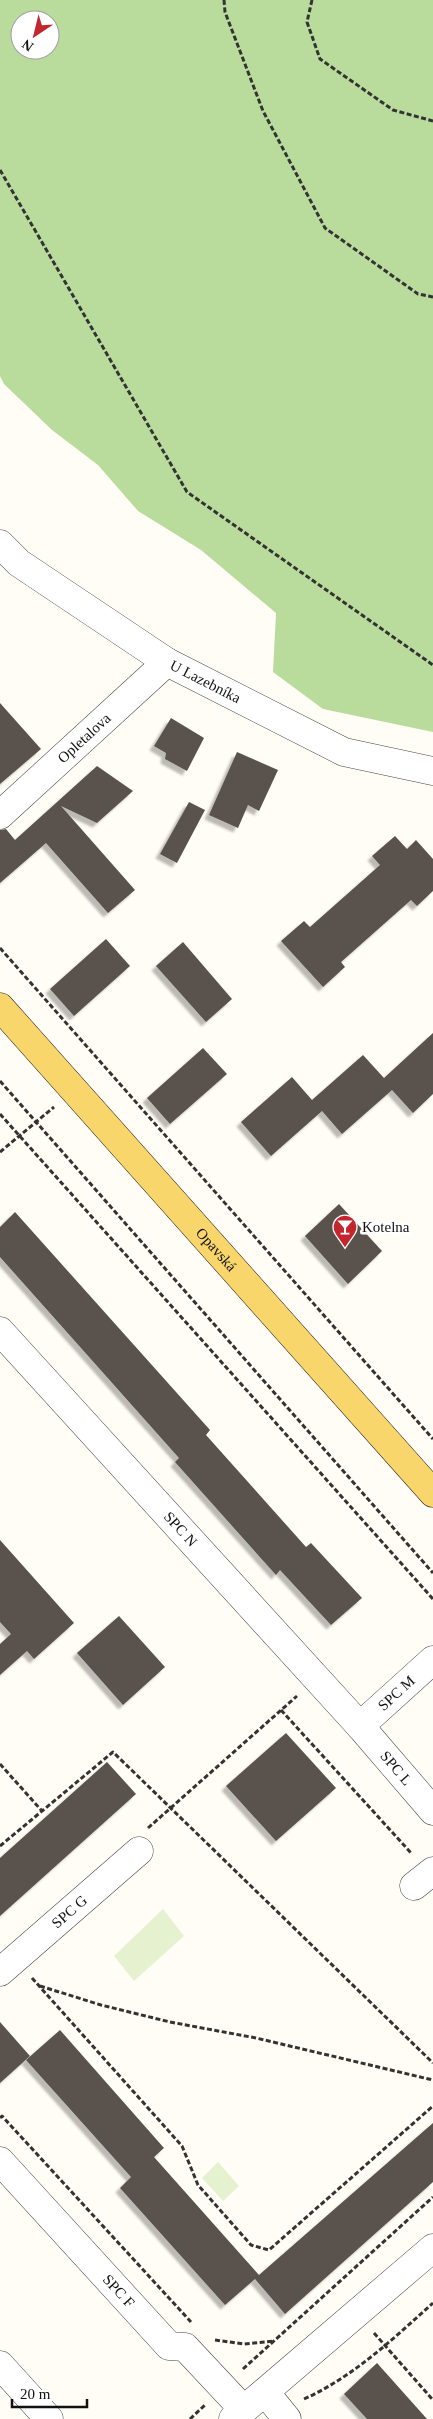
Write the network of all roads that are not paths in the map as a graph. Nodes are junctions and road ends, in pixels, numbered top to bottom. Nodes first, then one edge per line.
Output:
1 (0, 544) edge
2 (168, 662) junction
3 (433, 771) edge
4 (0, 815) edge
5 (0, 1007) edge
6 (0, 1331) edge
7 (433, 1493) edge
8 (433, 1660) edge
9 (360, 1726) junction
10 (433, 1811) edge
11 (140, 1851) dead end
12 (8, 1966) edge
13 (0, 2161) edge
14 (433, 2248) edge
15 (0, 2365) edge
16 (265, 2392) junction
17 (294, 2410) edge
18 (238, 2414) edge
19 (49, 2419) edge

1 - 2 street, U Lazebníka
2 - 3 street, U Lazebníka
2 - 4 street, Opletalova
5 - 7 main road, Opavská
6 - 9 street, SPC N
8 - 9 street, SPC M
9 - 10 street, SPC L
11 - 12 street, SPC G
13 - 18 street, SPC F
14 - 16 street, SPC F
15 - 19 street
16 - 17 street
16 - 18 street, SPC F

